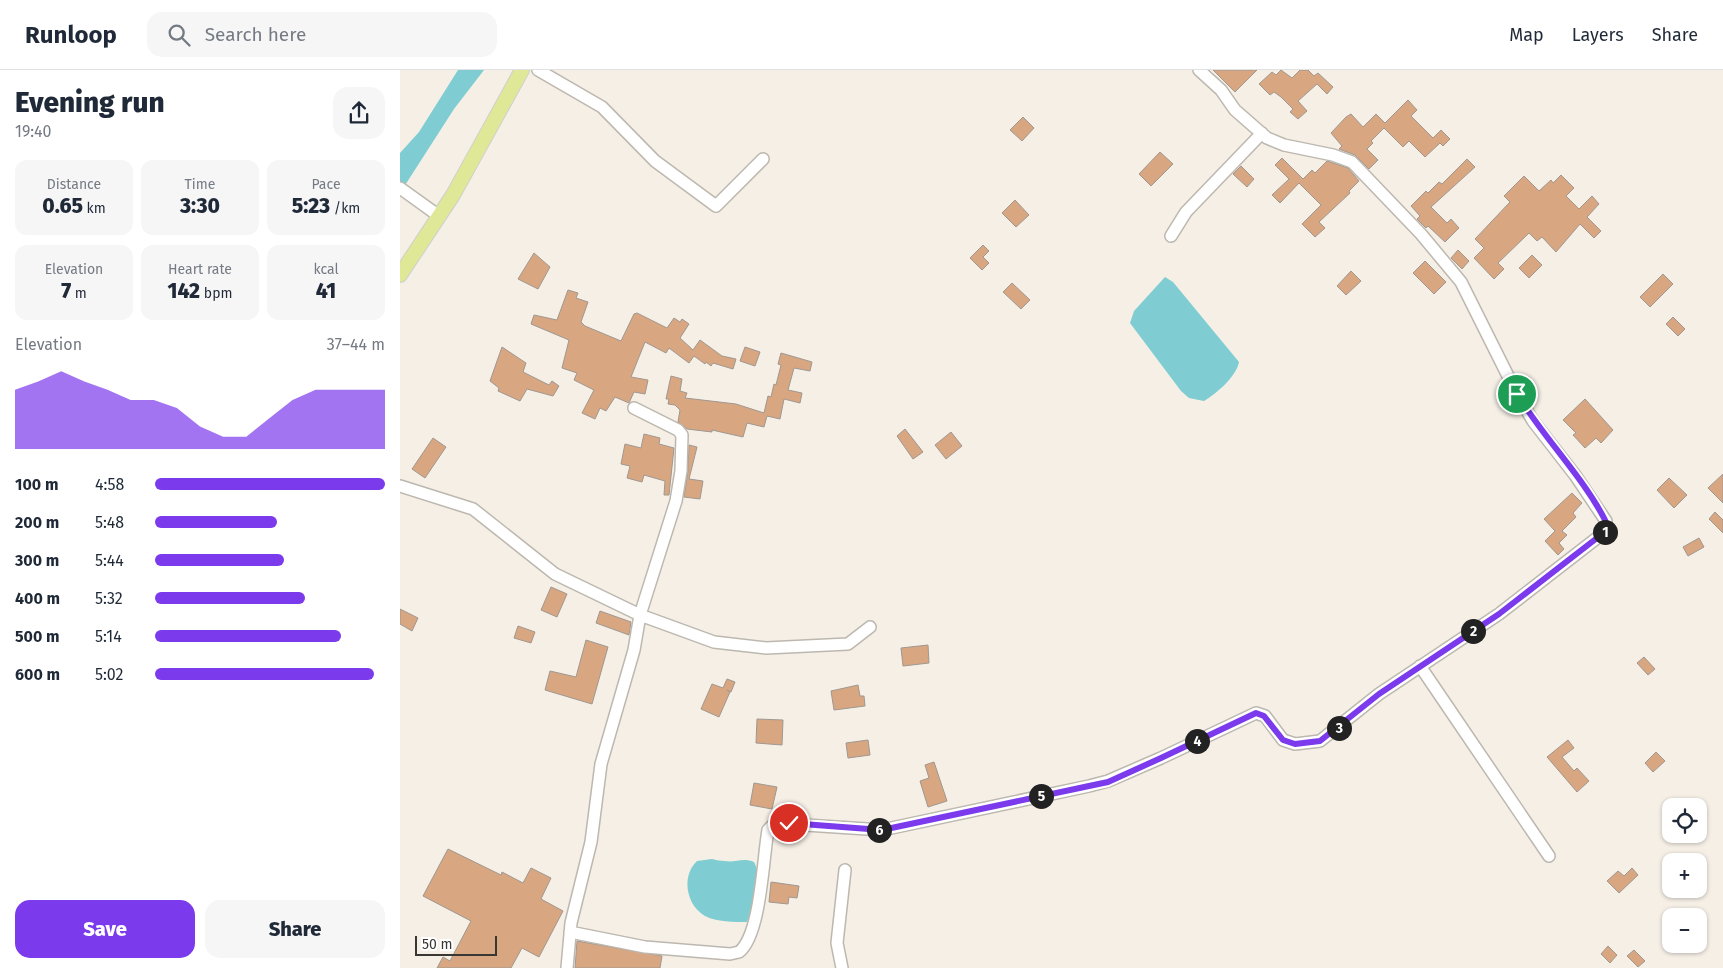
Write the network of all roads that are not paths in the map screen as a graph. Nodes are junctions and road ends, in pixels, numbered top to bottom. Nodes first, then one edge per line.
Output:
1 (522, 70) edge
2 (538, 70) edge
3 (1199, 70) edge
4 (1262, 133) junction
5 (763, 159) dead end
6 (400, 188) edge
7 (439, 216) junction
8 (1172, 236) dead end
9 (400, 275) edge
10 (634, 408) dead end
11 (400, 486) edge
12 (640, 615) junction
13 (870, 627) dead end
14 (1420, 666) junction
15 (1549, 856) dead end
16 (845, 870) dead end
17 (570, 932) junction
18 (567, 968) edge
19 (842, 968) edge

1 - 7 main road
2 - 5 street
3 - 4 street
4 - 8 street
4 - 14 street
6 - 7 street
7 - 9 main road
10 - 12 street
11 - 12 street
12 - 13 street
12 - 17 street
14 - 15 street
14 - 17 street
16 - 19 street
17 - 18 street

